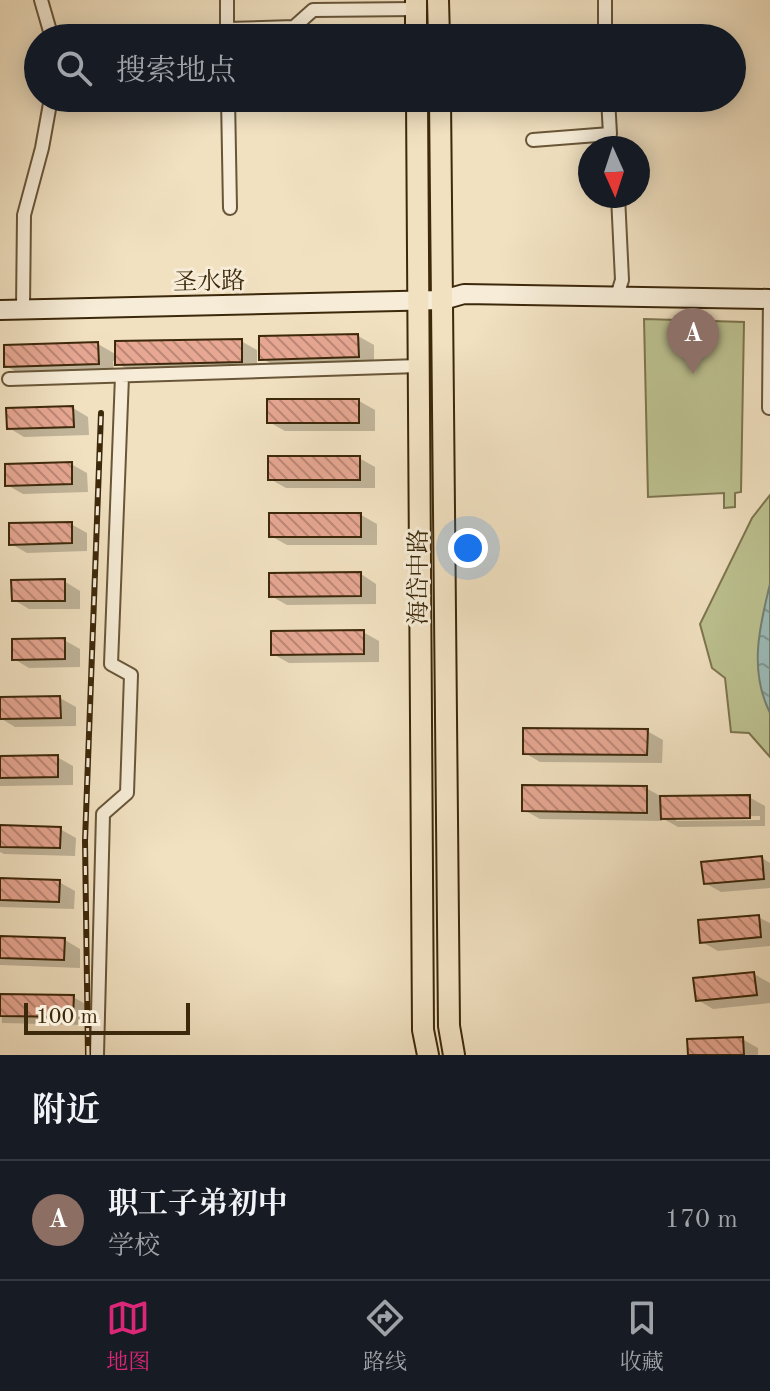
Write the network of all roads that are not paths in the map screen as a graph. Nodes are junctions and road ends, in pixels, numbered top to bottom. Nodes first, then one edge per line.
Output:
1 (41, 0) edge
2 (227, 0) edge
3 (438, 0) edge
4 (605, 0) edge
5 (310, 5) edge
6 (416, 5) edge
7 (48, 24) edge
8 (227, 24) edge
9 (296, 24) edge
10 (439, 24) edge
11 (605, 24) edge
12 (48, 112) edge
13 (228, 112) edge
14 (417, 112) edge
15 (440, 112) edge
16 (609, 112) edge
17 (533, 140) dead end
18 (230, 208) dead end
19 (619, 208) edge
20 (617, 296) junction
21 (770, 298) edge
22 (419, 300) junction
23 (443, 300) junction
24 (23, 309) junction
25 (0, 310) edge
26 (419, 366) junction
27 (122, 376) junction
28 (9, 379) dead end
29 (769, 408) edge
30 (97, 1055) edge
31 (428, 1055) edge
32 (454, 1055) edge

1 - 7 street
2 - 8 street
3 - 10 main road
4 - 11 street
5 - 6 street
5 - 9 street
12 - 24 street
13 - 18 street
14 - 22 main road, 海岱中路
15 - 23 main road, 海岱中路
16 - 17 street
19 - 20 street
20 - 21 street, 圣水路
20 - 23 street, 圣水路
21 - 29 street
22 - 23 street, 圣水路
22 - 24 street, 圣水路
22 - 26 main road, 海岱中路
23 - 32 main road, 海岱中路
24 - 25 street, 圣水路
26 - 27 street
26 - 31 main road, 海岱中路
27 - 28 street
27 - 30 street

